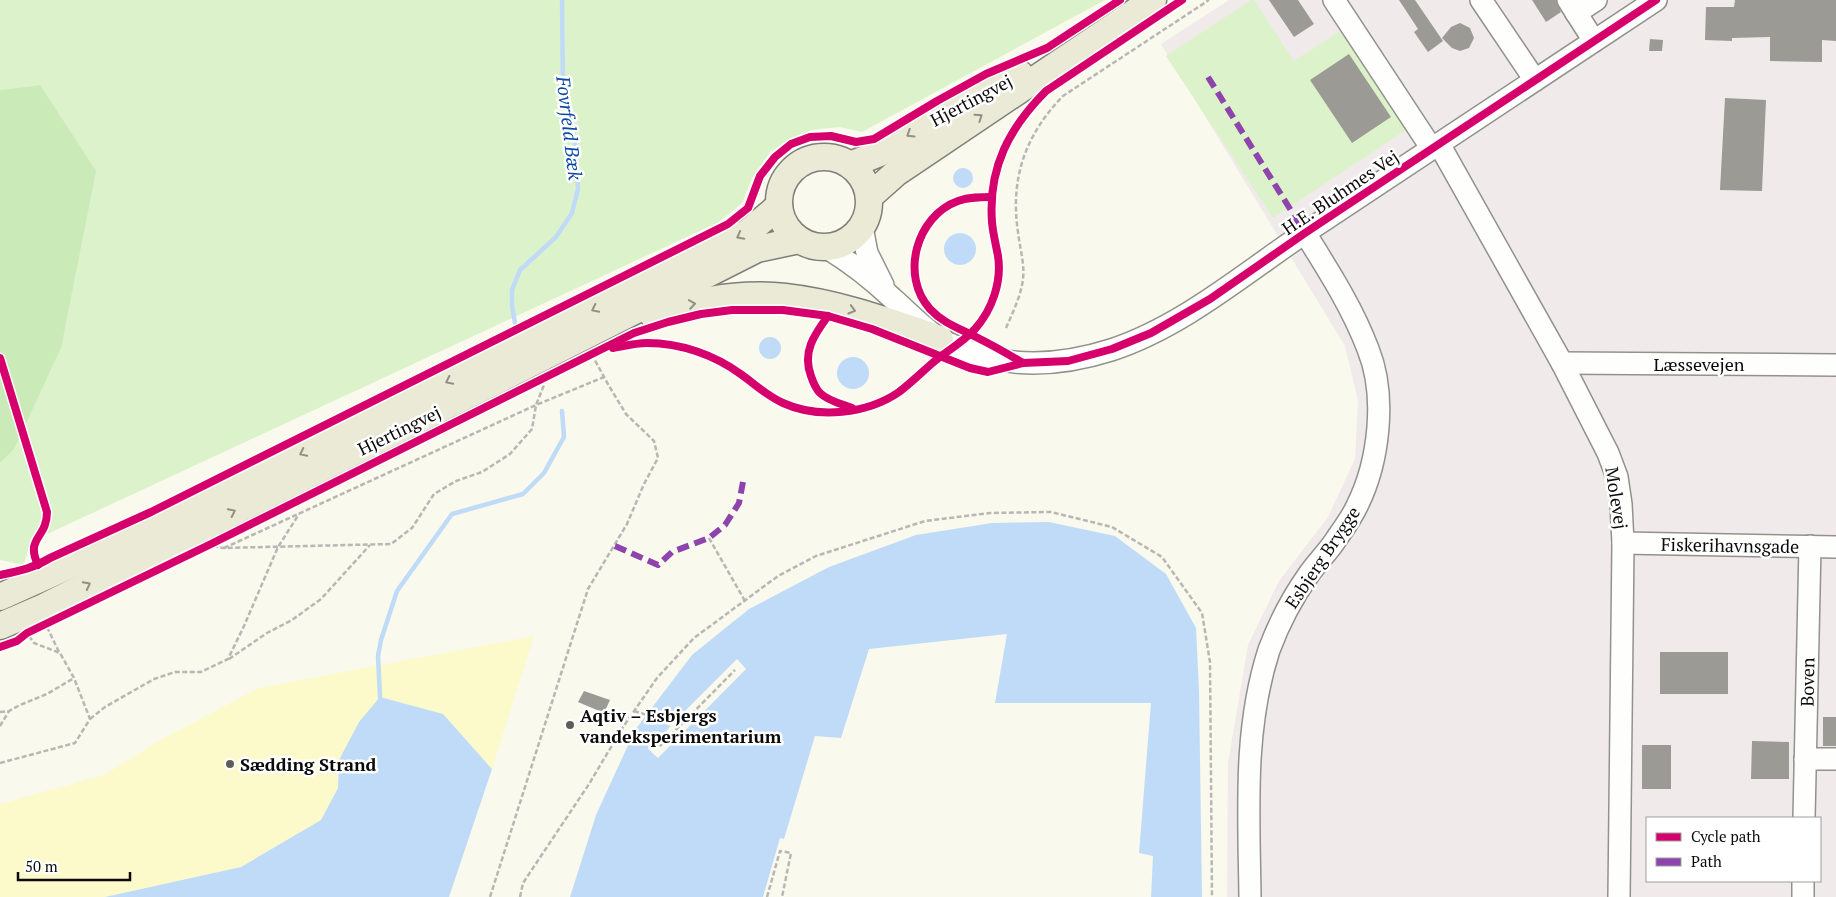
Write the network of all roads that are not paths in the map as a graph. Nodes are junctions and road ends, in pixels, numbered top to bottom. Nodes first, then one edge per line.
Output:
1 (1153, 0) edge
2 (1334, 0) edge
3 (1481, 0) edge
4 (1596, 0) edge
5 (1656, 0) edge
6 (1572, 6) edge
7 (1094, 40) junction
8 (1594, 41) junction
9 (1534, 80) junction
10 (1435, 146) junction
11 (850, 165) junction
12 (869, 197) junction
13 (779, 206) junction
14 (862, 227) junction
15 (1305, 233) junction
16 (799, 240) junction
17 (827, 248) junction
18 (890, 296) junction
19 (940, 339) junction
20 (1562, 363) junction
21 (1836, 365) edge
22 (500, 379) junction
23 (1623, 543) junction
24 (1810, 546) junction
25 (1836, 547) edge
26 (0, 597) edge
27 (0, 626) edge
28 (1805, 759) junction
29 (1836, 759) edge
30 (1804, 817) edge
31 (1803, 882) edge
32 (1250, 897) edge
33 (1619, 897) edge
34 (1803, 897) edge

1 - 7 main road, Hjertingvej
2 - 10 street, Molevej
3 - 9 street
4 - 6 street
5 - 8 street, H.E. Bluhmes Vej
6 - 8 street
7 -> 11 main road, Hjertingvej
12 -> 7 main road, Hjertingvej
8 - 9 street, H.E. Bluhmes Vej
9 - 10 street, H.E. Bluhmes Vej
10 - 15 street, H.E. Bluhmes Vej
10 - 20 street, Molevej
11 - 12 main road
11 - 13 main road
12 - 14 main road
13 - 16 main road
13 -> 26 main road, Hjertingvej
14 - 17 main road
14 - 18 street, H.E. Bluhmes Vej
15 - 19 street, H.E. Bluhmes Vej
15 - 32 street, Esbjerg Brygge
16 - 17 main road
16 - 22 main road, Hjertingvej
17 - 18 street, H.E. Bluhmes Vej
18 - 19 street, H.E. Bluhmes Vej
22 -> 19 main road
20 - 21 street, Læssevejen
20 - 23 street, Molevej
27 -> 22 main road, Hjertingvej
23 - 24 street, Fiskerihavnsgade
23 - 33 street, Molevej
24 - 25 street, Fiskerihavnsgade
24 - 28 street, Boven
28 - 29 street
28 - 30 street, Boven
31 - 34 street

